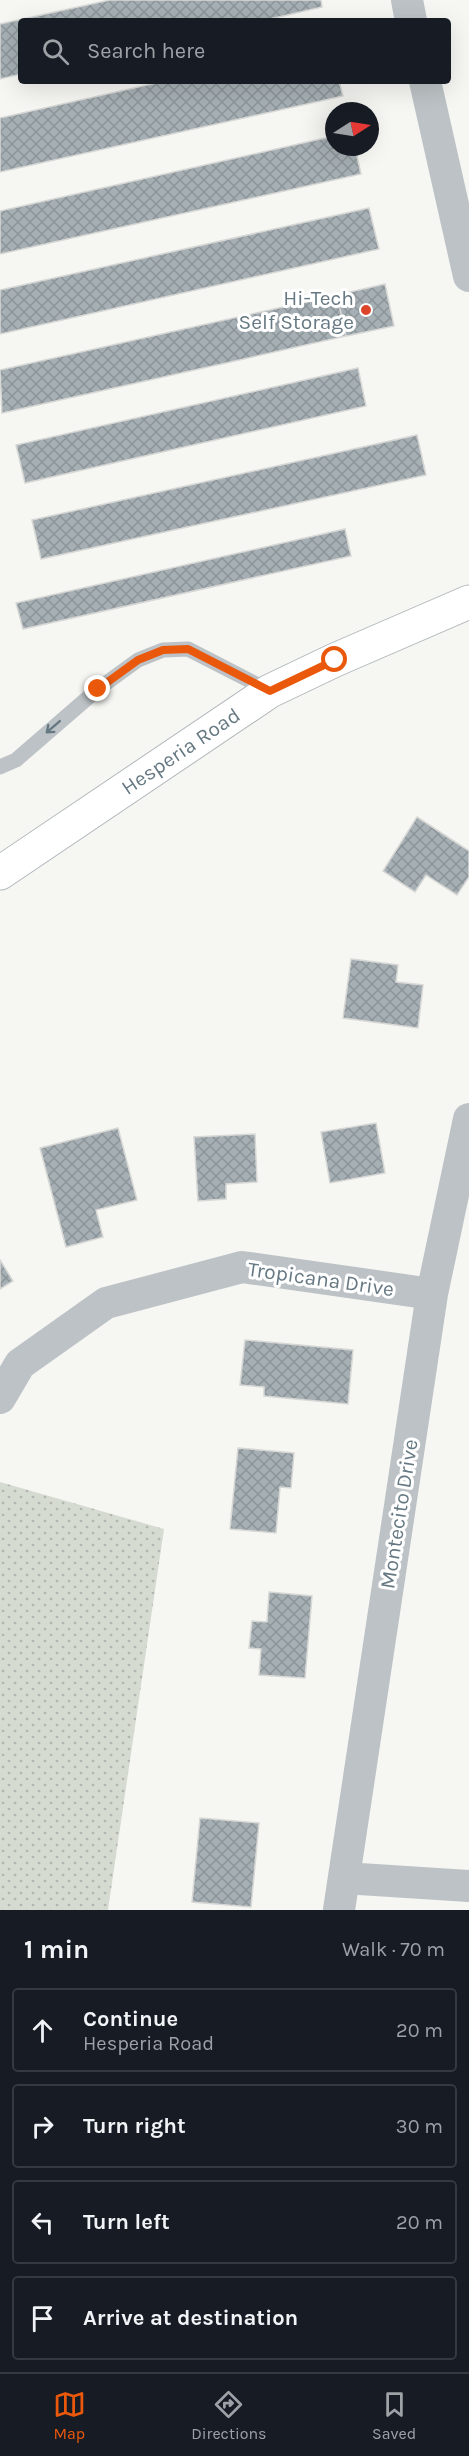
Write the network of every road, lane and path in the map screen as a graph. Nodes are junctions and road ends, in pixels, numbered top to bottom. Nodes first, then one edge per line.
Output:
1 (407, 0) edge
2 (410, 18) edge
3 (426, 84) edge
4 (469, 276) edge
5 (469, 602) edge
6 (270, 691) junction
7 (0, 767) edge
8 (0, 873) edge
9 (469, 1119) edge
10 (432, 1294) junction
11 (0, 1398) edge
12 (344, 1878) junction
13 (469, 1886) edge
14 (339, 1910) edge

1 - 2 street
3 - 4 street
5 - 6 main road, Hesperia Road
6 -> 7 lane
6 - 8 main road, Hesperia Road
9 - 10 street, Montecito Drive
10 - 11 street, Tropicana Drive
10 - 12 street, Montecito Drive
12 - 13 street
12 - 14 street, Montecito Drive

